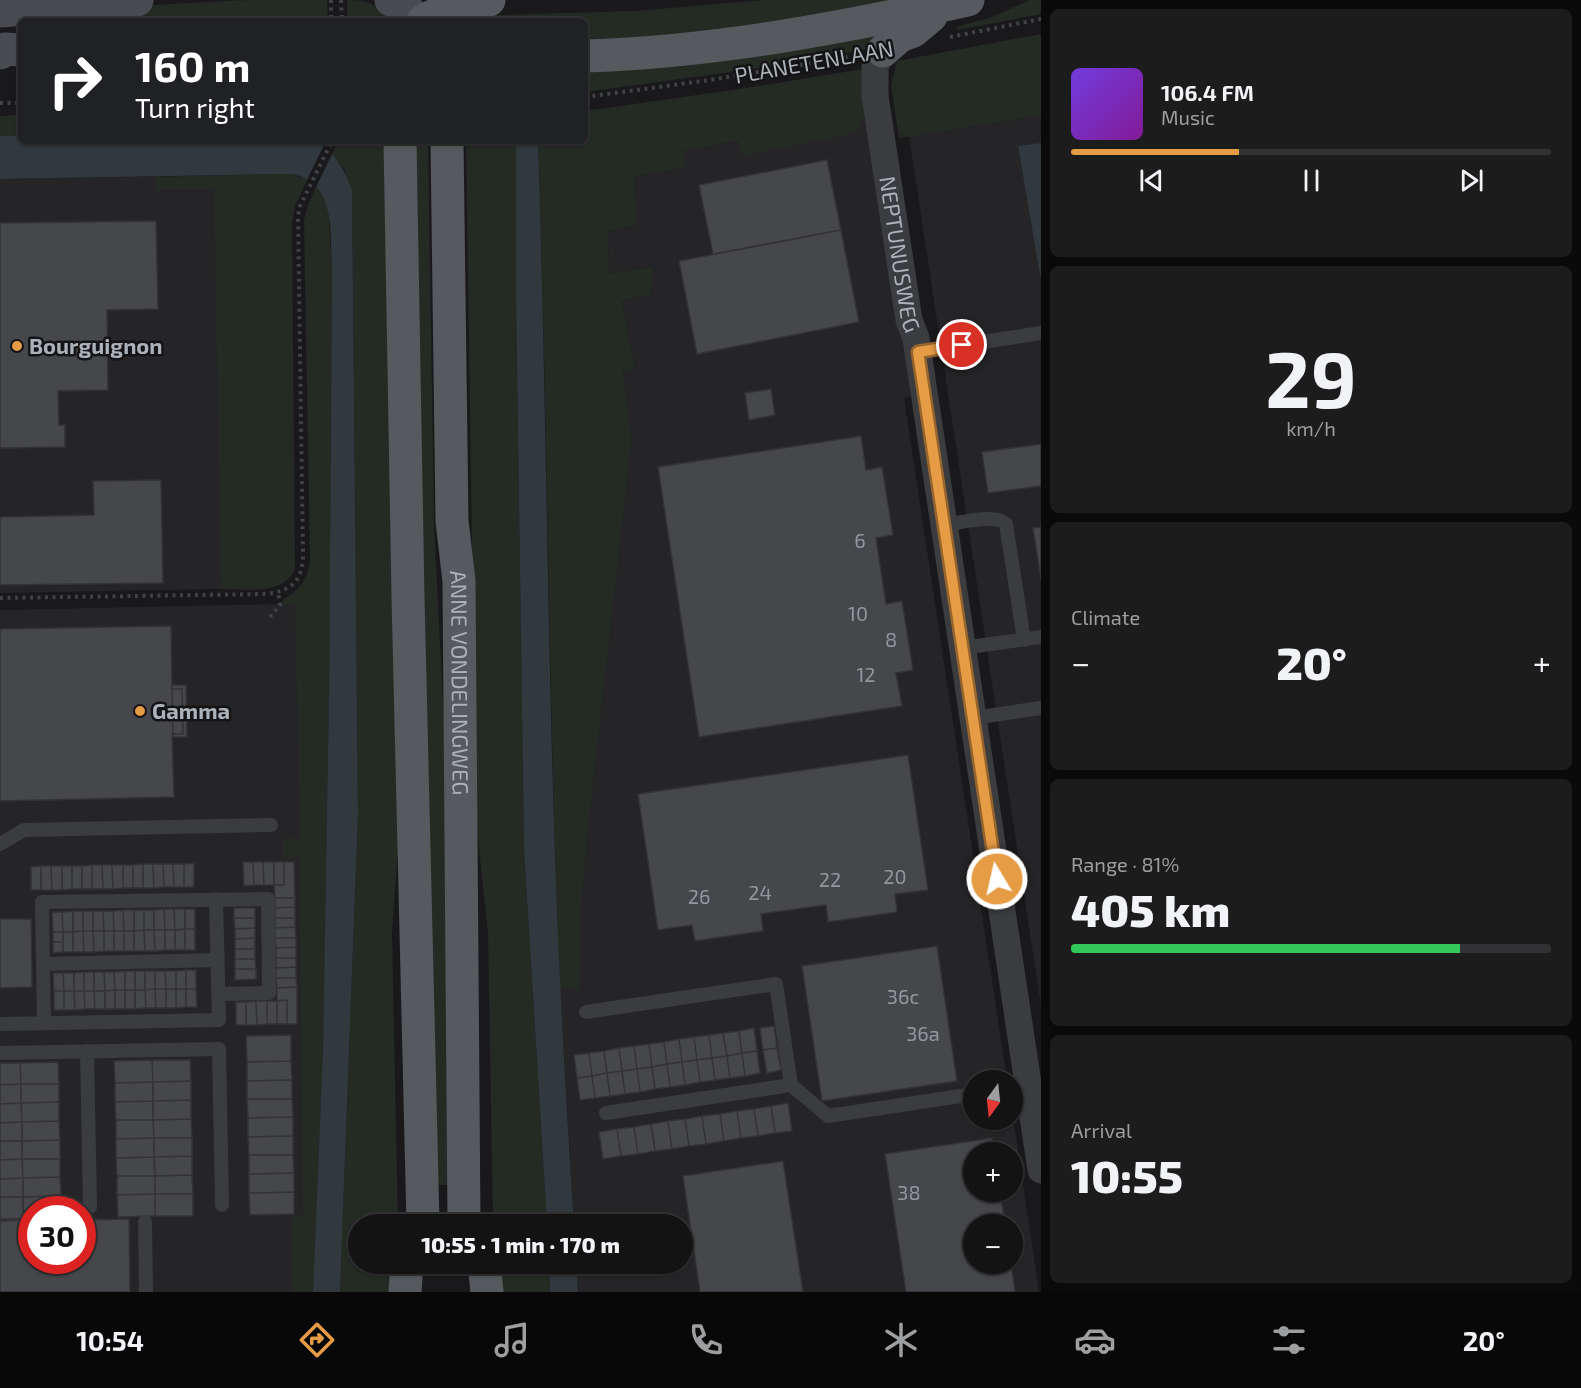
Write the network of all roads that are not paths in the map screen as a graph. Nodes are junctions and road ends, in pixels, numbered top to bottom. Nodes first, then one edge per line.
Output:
1 (137, 0) edge
2 (391, 0) edge
3 (489, 0) edge
4 (956, 3) edge
5 (20, 10) edge
6 (415, 18) edge
7 (429, 18) edge
8 (18, 50) edge
9 (883, 51) joint
10 (0, 53) edge
11 (588, 56) edge
12 (18, 70) edge
13 (0, 71) edge
14 (400, 144) edge
15 (447, 144) edge
16 (1041, 333) edge
17 (918, 352) junction
18 (944, 525) junction
19 (1041, 637) edge
20 (1024, 640) junction
21 (962, 648) junction
22 (1041, 708) edge
23 (973, 718) junction
24 (271, 825) dead end
25 (0, 844) edge
26 (216, 899) junction
27 (218, 960) junction
28 (43, 964) junction
29 (218, 994) junction
30 (586, 1012) dead end
31 (44, 1023) junction
32 (0, 1024) edge
33 (87, 1051) junction
34 (0, 1053) edge
35 (1018, 1070) edge
36 (791, 1085) junction
37 (963, 1096) edge
38 (1023, 1099) edge
39 (606, 1113) dead end
40 (1041, 1170) edge
41 (422, 1180) junction
42 (463, 1190) junction
43 (90, 1196) edge
44 (222, 1205) dead end
45 (414, 1214) edge
46 (423, 1214) edge
47 (464, 1214) edge
48 (470, 1214) edge
49 (145, 1222) dead end
50 (406, 1274) edge
51 (424, 1274) edge
52 (465, 1274) edge
53 (485, 1274) edge
54 (146, 1292) edge
55 (405, 1292) edge
56 (424, 1292) edge
57 (466, 1292) edge
58 (487, 1292) edge

1 - 5 main road
2 - 6 main road
3 - 7 main road
4 - 9 main road
4 - 11 main road, PLANETENLAAN
8 - 10 main road
9 - 17 street, NEPTUNUSWEG
12 - 13 main road
14 - 41 main road
15 - 42 main road, ANNE VONDELINGWEG
16 - 17 lane
17 - 18 street, NEPTUNUSWEG
18 - 20 lane
18 - 21 street, NEPTUNUSWEG
19 - 20 lane
20 - 21 lane
21 - 23 street, NEPTUNUSWEG
22 - 23 lane
23 - 35 street, NEPTUNUSWEG
24 - 25 lane
26 - 27 lane
26 - 28 lane
26 - 29 lane
27 - 28 lane
27 - 29 lane
28 - 31 lane
29 - 31 lane
30 - 36 lane
31 - 32 lane
33 - 34 lane
33 - 43 lane
33 - 44 lane
36 - 37 lane
36 - 39 lane
38 - 40 street, NEPTUNUSWEG
41 - 45 main road
41 - 46 main road
42 - 47 main road, ANNE VONDELINGWEG
42 - 48 main road
49 - 54 lane
50 - 55 main road
51 - 56 main road
52 - 57 main road
53 - 58 main road

